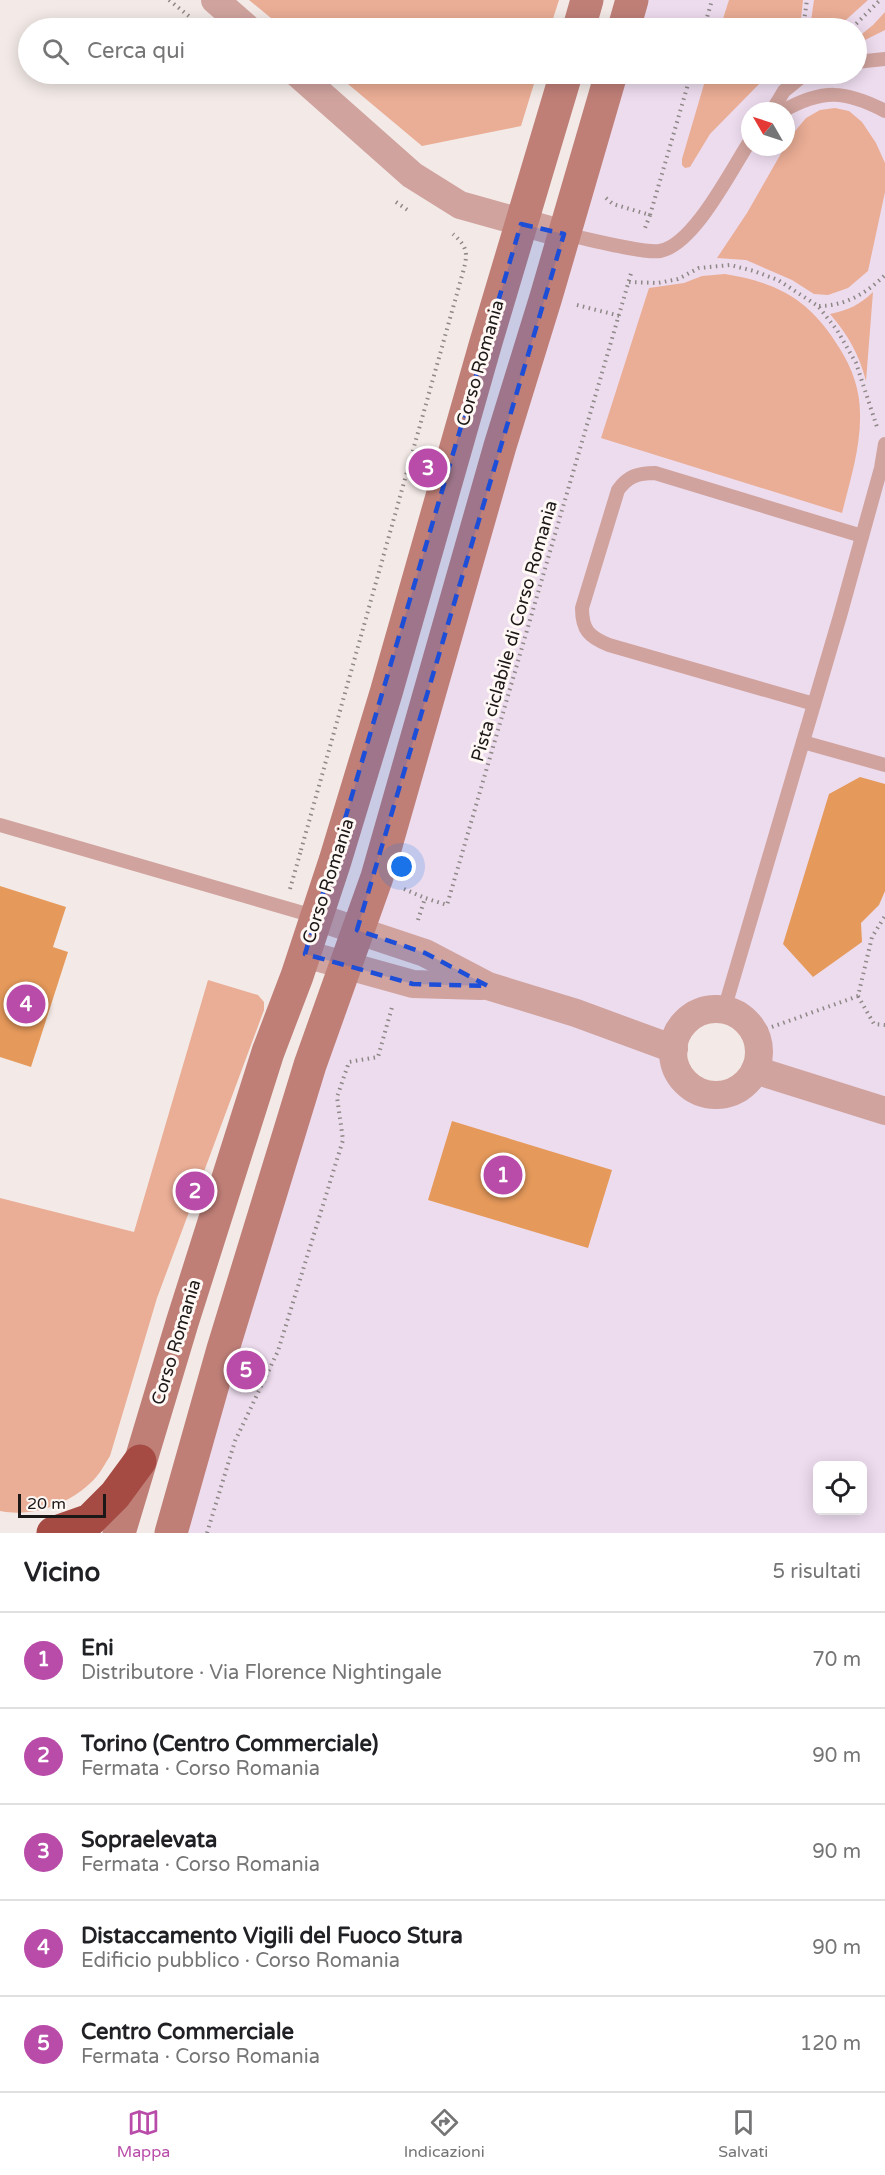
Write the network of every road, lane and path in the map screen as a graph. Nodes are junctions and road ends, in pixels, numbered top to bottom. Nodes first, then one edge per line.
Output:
1 (170, 0) edge
2 (215, 0) edge
3 (587, 0) edge
4 (632, 0) edge
5 (712, 0) edge
6 (807, 0) edge
7 (880, 0) edge
8 (191, 18) edge
9 (236, 18) edge
10 (582, 18) edge
11 (627, 18) edge
12 (707, 18) edge
13 (804, 18) edge
14 (862, 18) edge
15 (885, 59) edge
16 (867, 61) edge
17 (309, 84) edge
18 (563, 84) edge
19 (608, 84) edge
20 (688, 84) edge
21 (793, 84) edge
22 (777, 102) edge
23 (795, 104) edge
24 (885, 111) edge
25 (741, 155) edge
26 (650, 215) dead end
27 (521, 224) junction
28 (564, 234) junction
29 (464, 272) dead end
30 (885, 275) edge
31 (629, 282) dead end
32 (818, 306) junction
33 (620, 316) dead end
34 (885, 446) edge
35 (862, 536) junction
36 (814, 704) junction
37 (803, 741) junction
38 (885, 765) edge
39 (0, 825) edge
40 (301, 850) dead end
41 (885, 916) edge
42 (317, 917) junction
43 (417, 924) dead end
44 (357, 930) junction
45 (304, 954) junction
46 (345, 966) junction
47 (488, 986) junction
48 (858, 996) junction
49 (393, 1005) dead end
50 (724, 1010) junction
51 (885, 1025) edge
52 (755, 1033) junction
53 (674, 1049) junction
54 (755, 1070) junction
55 (885, 1111) edge
56 (140, 1461) junction
57 (53, 1533) edge
58 (119, 1533) edge
59 (171, 1533) edge
60 (207, 1533) edge

1 - 8 path
2 - 9 street
3 - 10 main road
4 - 11 main road
5 - 12 path
6 - 13 path
7 - 14 path
15 - 16 lane
17 - 27 street
18 - 27 main road, Corso Romania
19 - 28 main road
20 - 26 path
21 - 22 lane
23 - 24 lane
25 - 28 lane
27 - 28 street
27 - 42 main road, Corso Romania
28 - 44 main road
29 - 40 path
30 - 32 path
31 - 32 path
32 - 34 path
33 - 43 path, Pista ciclabile di Corso Romania
34 - 35 lane
35 - 36 lane
35 - 36 lane
36 - 37 lane
37 - 38 lane
37 - 50 lane
39 - 42 lane
41 - 48 path
42 - 44 street
42 - 45 main road, Corso Romania
44 - 46 main road
44 - 47 street
45 - 46 street
45 - 56 main road, Corso Romania
46 - 47 street
46 - 59 main road
47 - 53 street
48 - 51 path
48 - 52 path
49 - 60 path
50 - 52 street
50 - 53 street
52 - 54 street
53 - 54 street
54 - 55 street
56 - 57 highway
56 - 58 main road, Corso Romania

